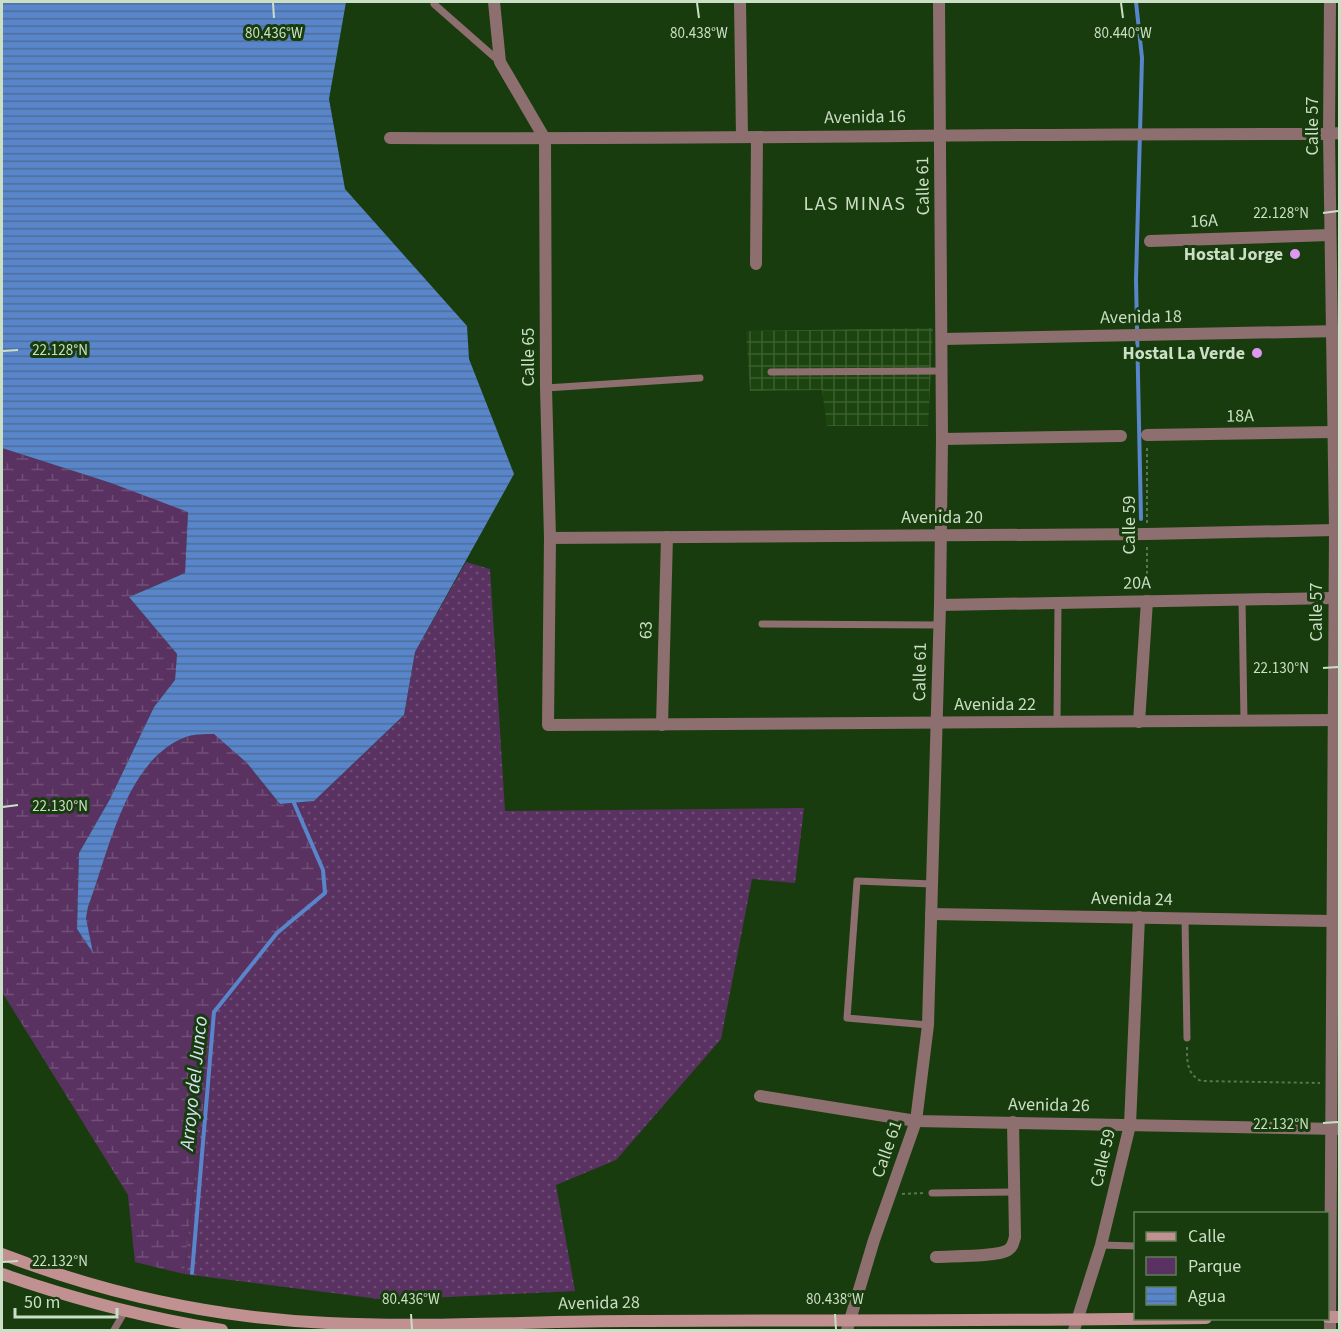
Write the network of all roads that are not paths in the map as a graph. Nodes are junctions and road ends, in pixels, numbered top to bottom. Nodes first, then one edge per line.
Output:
1 (494, 2) edge
2 (740, 2) edge
3 (939, 2) edge
4 (1330, 2) edge
5 (434, 4) dead end
6 (1335, 34) edge
7 (501, 62) junction
8 (1334, 134) edge
9 (940, 135) junction
10 (757, 136) junction
11 (742, 137) junction
12 (390, 138) dead end
13 (545, 139) junction
14 (1330, 235) junction
15 (1150, 241) dead end
16 (756, 264) dead end
17 (1336, 331) edge
18 (943, 339) junction
19 (943, 371) junction
20 (771, 372) dead end
21 (700, 378) dead end
22 (546, 388) junction
23 (1334, 432) junction
24 (1147, 435) road end
25 (1121, 436) dead end
26 (942, 439) junction
27 (1337, 531) edge
28 (941, 536) junction
29 (667, 537) junction
30 (550, 538) junction
31 (1335, 598) junction
32 (1242, 600) junction
33 (1147, 601) junction
34 (1059, 603) junction
35 (940, 605) junction
36 (762, 624) dead end
37 (939, 624) junction
38 (1334, 720) junction
39 (1244, 721) junction
40 (1057, 722) junction
41 (1139, 722) junction
42 (937, 723) junction
43 (548, 725) joint
44 (662, 725) junction
45 (1336, 832) edge
46 (932, 884) junction
47 (931, 914) junction
48 (1139, 917) junction
49 (1185, 918) junction
50 (1333, 921) junction
51 (928, 1025) junction
52 (1336, 1027) edge
53 (1187, 1038) road end
54 (760, 1096) dead end
55 (916, 1121) junction
56 (1013, 1122) junction
57 (1130, 1125) junction
58 (1335, 1129) edge
59 (1014, 1192) junction
60 (932, 1193) road end
61 (1101, 1245) junction
62 (1134, 1245) edge
63 (2, 1254) edge
64 (936, 1257) dead end
65 (2, 1274) edge
66 (125, 1311) junction
67 (1332, 1317) edge
68 (1169, 1320) edge
69 (848, 1325) edge
70 (1076, 1325) edge
71 (627, 1326) edge
72 (114, 1330) edge
73 (222, 1330) edge
74 (1329, 1330) edge

1 - 7 street, Calle 65
2 - 11 street
3 - 9 street, Calle 61
4 - 6 street, Calle 57
5 - 7 lane
6 - 8 street, Calle 57
7 - 13 street, Calle 65
8 - 9 street, Avenida 16
8 - 14 street, Calle 57
9 - 10 street, Avenida 16
9 - 18 street, Calle 61
10 - 11 street, Avenida 16
10 - 16 street
11 - 13 street, Avenida 16
12 - 13 street, Avenida 16
13 - 22 street, Calle 65
14 - 15 street, 16A
14 - 17 street, Calle 57
17 - 18 street, Avenida 18
17 - 23 street, Calle 57
18 - 19 street, Calle 61
19 - 20 lane
19 - 26 street, Calle 61
21 - 22 lane
22 - 30 street, Calle 65
23 - 24 street, 18A
23 - 27 street, Calle 57
25 - 26 street
26 - 28 street, Calle 61
27 - 28 street, Avenida 20
27 - 31 street, Calle 57
28 - 29 street, Avenida 20
28 - 35 street, Calle 61
29 - 30 street, Avenida 20
29 - 44 street, 63
30 - 43 street, Calle 65
31 - 32 street, 20A
31 - 38 street, Calle 57
32 - 33 street, 20A
32 - 39 lane
33 - 34 street, 20A
33 - 41 street
34 - 35 street, 20A
34 - 40 lane
35 - 37 street, Calle 61
36 - 37 lane
37 - 42 street, Calle 61
38 - 39 street, Avenida 22
38 - 45 street, Calle 57
39 - 41 street, Avenida 22
40 - 41 street, Avenida 22
40 - 42 street, Avenida 22
42 - 44 street, Avenida 22
42 - 46 street, Calle 61
43 - 44 street, Avenida 22
45 - 50 street, Calle 57
46 - 47 street, Calle 61
46 - 51 lane
47 - 48 street, Avenida 24
47 - 51 street, Calle 61
48 - 49 street, Avenida 24
48 - 57 street, Calle 59
49 - 50 street, Avenida 24
49 - 53 lane
50 - 52 street, Calle 57
51 - 55 street, Calle 61
52 - 58 street, Calle 57
54 - 55 street, Avenida 26
55 - 56 street, Avenida 26
55 - 69 street, Calle 61
56 - 57 street, Avenida 26
56 - 59 street
57 - 58 street, Avenida 26
57 - 61 street, Calle 59
58 - 67 street, Calle 57
59 - 60 lane
59 - 64 street
61 - 62 lane
61 - 70 street, Calle 59
63 - 71 main road, Avenida 28
65 - 66 main road
66 - 72 lane
66 - 73 main road
67 - 74 street, Calle 57
68 - 70 main road, Avenida 28
69 - 70 main road, Avenida 28
69 - 71 main road, Avenida 28

